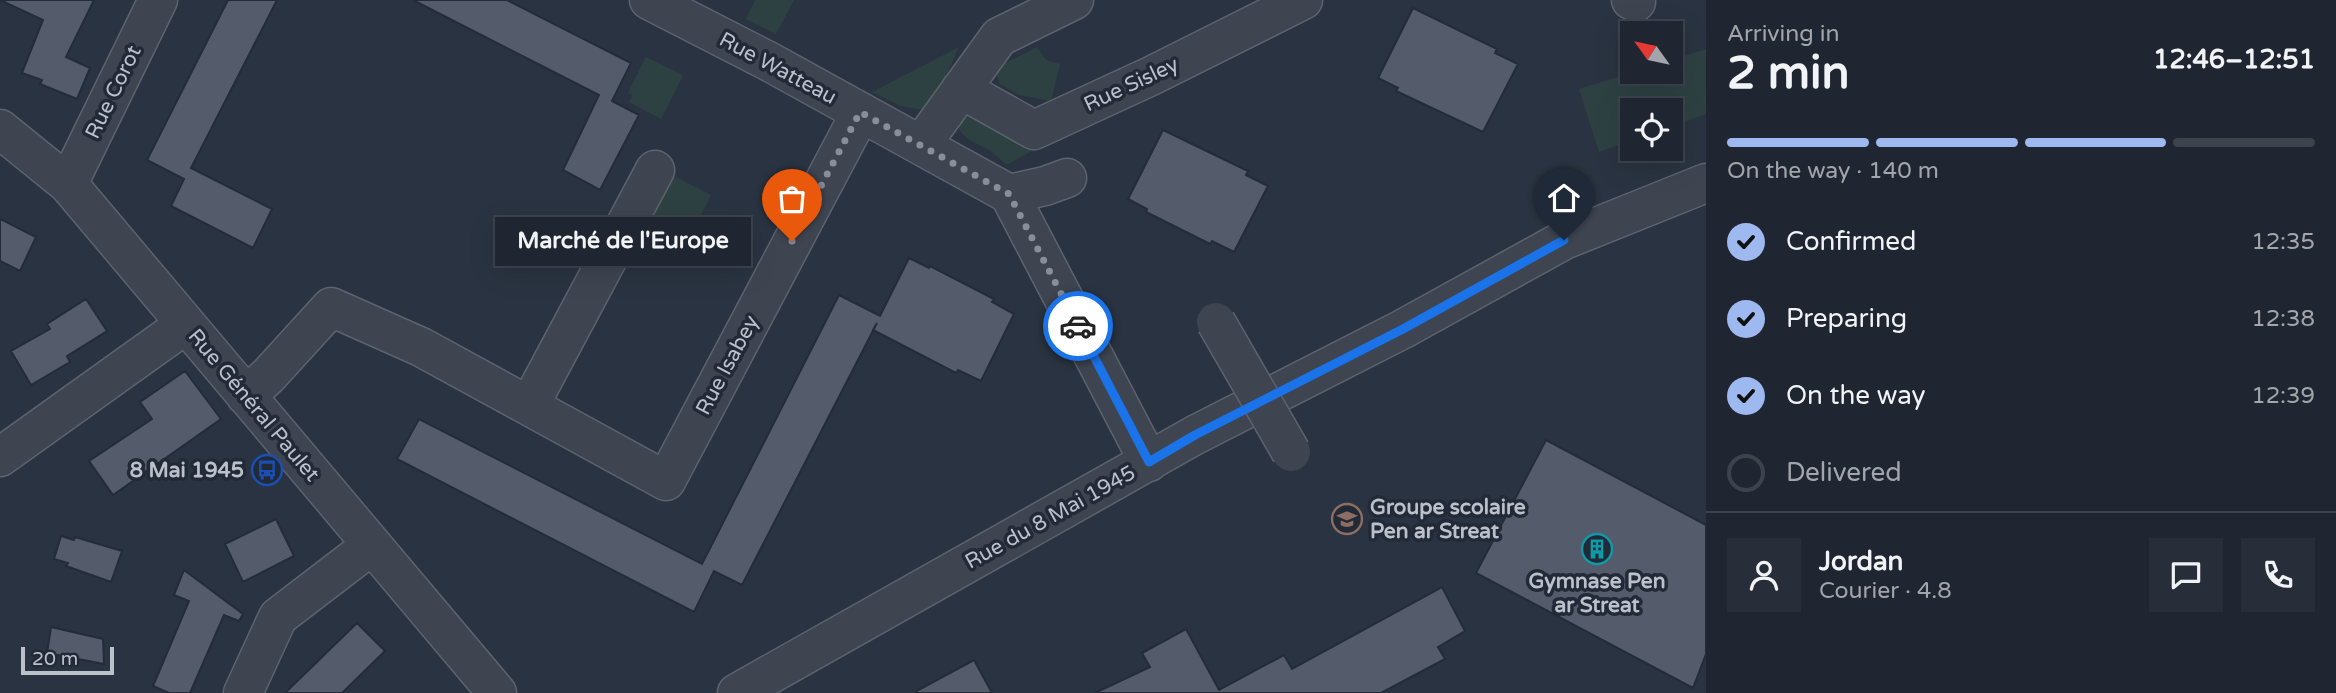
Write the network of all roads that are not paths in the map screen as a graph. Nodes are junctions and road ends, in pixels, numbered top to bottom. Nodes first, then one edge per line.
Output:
1 (158, 0) edge
2 (649, 0) edge
3 (1074, 0) edge
4 (1303, 0) edge
5 (703, 12) edge
6 (961, 89) junction
7 (860, 112) junction
8 (0, 129) edge
9 (921, 145) junction
10 (655, 170) dead end
11 (1067, 178) dead end
12 (1706, 183) edge
13 (68, 184) junction
14 (1009, 194) junction
15 (1216, 321) dead end
16 (186, 324) junction
17 (246, 396) junction
18 (528, 406) junction
19 (1291, 452) dead end
20 (0, 457) edge
21 (1149, 462) junction
22 (372, 545) junction
23 (243, 693) edge
24 (497, 693) edge
25 (737, 693) edge

1 - 13 street, Rue Corot
2 - 5 street, Rue Watteau
3 - 6 street
4 - 6 street, Rue Sisley
5 - 7 street, Rue Watteau
6 - 9 street
7 - 9 street, Rue Watteau
7 - 18 street, Rue Isabey
8 - 13 street, Rue Général Paulet
9 - 14 street, Rue Watteau
10 - 18 street
11 - 14 street
12 - 21 street, Rue du 8 Mai 1945
13 - 16 street, Rue Général Paulet
14 - 21 street
15 - 19 street, bridge
16 - 17 street, Rue Général Paulet
16 - 20 street
17 - 18 street, Rue Isabey
17 - 22 street, Rue Général Paulet
21 - 25 street, Rue du 8 Mai 1945
22 - 23 street
22 - 24 street, Rue Général Paulet

